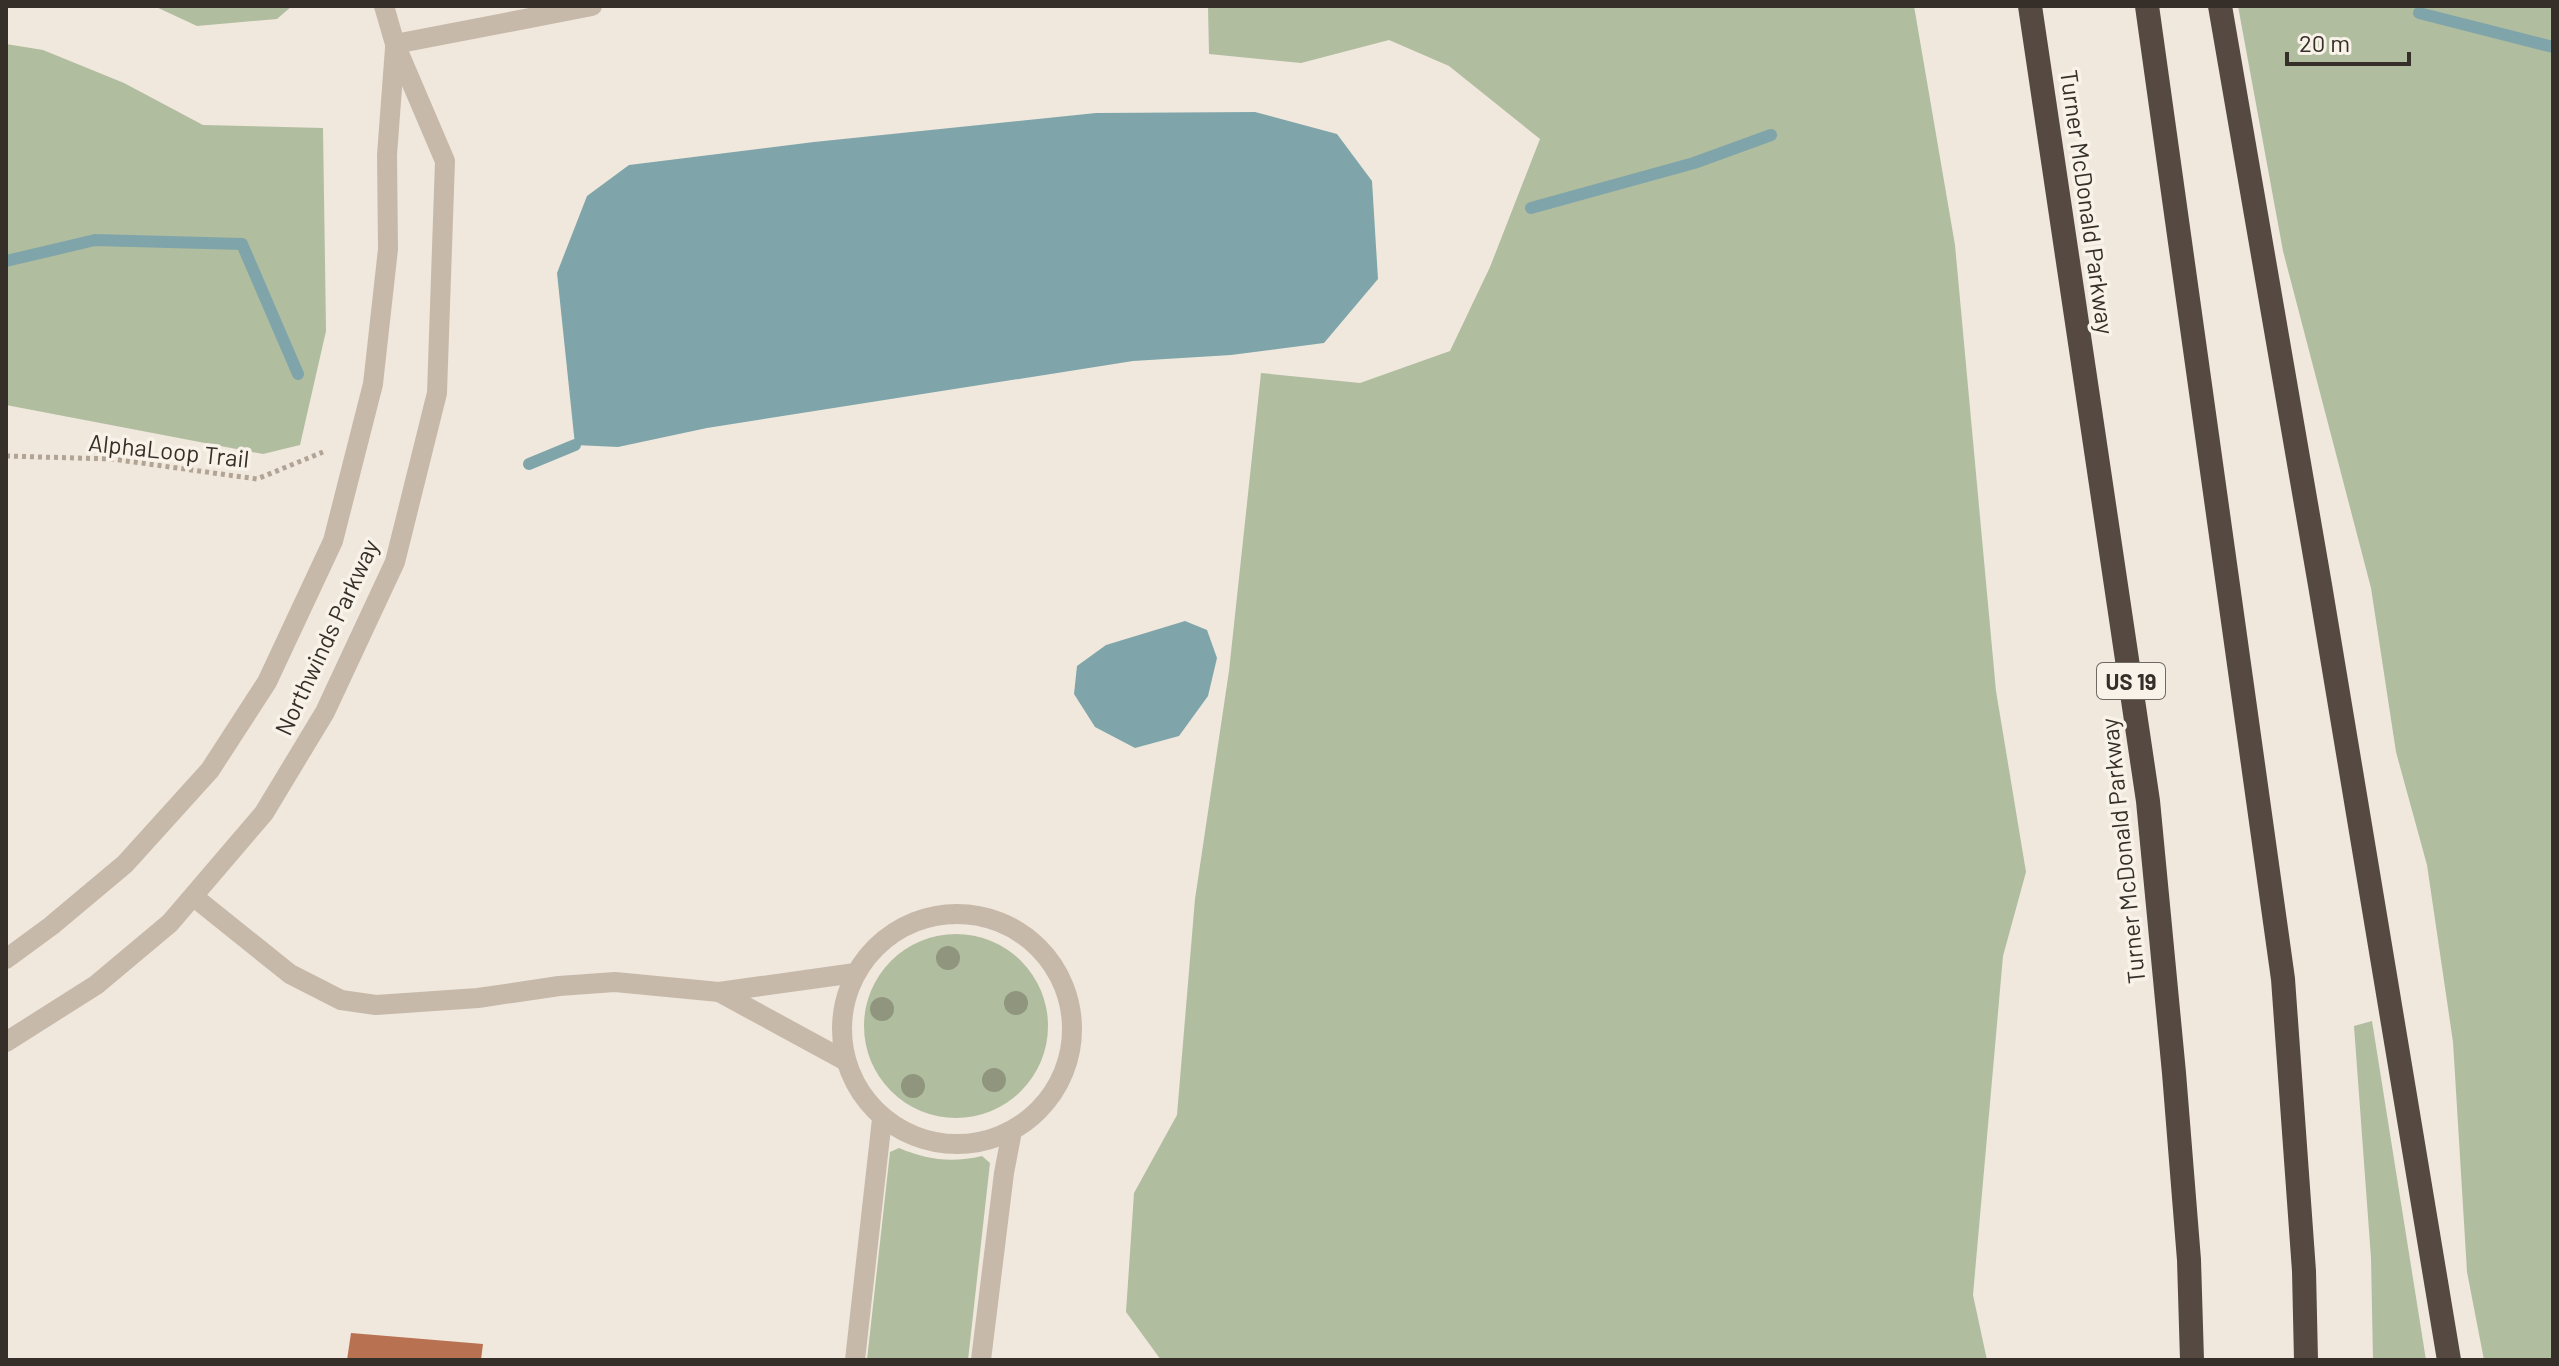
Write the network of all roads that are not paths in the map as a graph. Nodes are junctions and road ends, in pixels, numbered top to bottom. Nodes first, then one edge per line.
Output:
1 (384, 6) edge
2 (592, 6) edge
3 (2030, 6) edge
4 (2147, 6) edge
5 (2220, 6) edge
6 (395, 44) junction
7 (194, 897) junction
8 (6, 959) edge
9 (855, 973) junction
10 (719, 992) junction
11 (6, 1042) edge
12 (844, 1060) junction
13 (882, 1119) junction
14 (1012, 1131) junction
15 (855, 1360) edge
16 (981, 1360) edge
17 (2192, 1360) edge
18 (2306, 1360) edge
19 (2449, 1360) edge

1 - 6 street, Northwinds Parkway
2 - 6 street
3 - 17 highway, Turner McDonald Parkway / US 19
4 - 18 highway
5 - 19 highway
6 - 7 street, Northwinds Parkway
6 - 8 street, Northwinds Parkway
7 - 10 street
7 - 11 street, Northwinds Parkway
9 - 10 street
9 - 12 street
9 - 14 street
10 - 12 street
12 - 13 street
13 - 14 street
13 - 15 street
14 - 16 street

